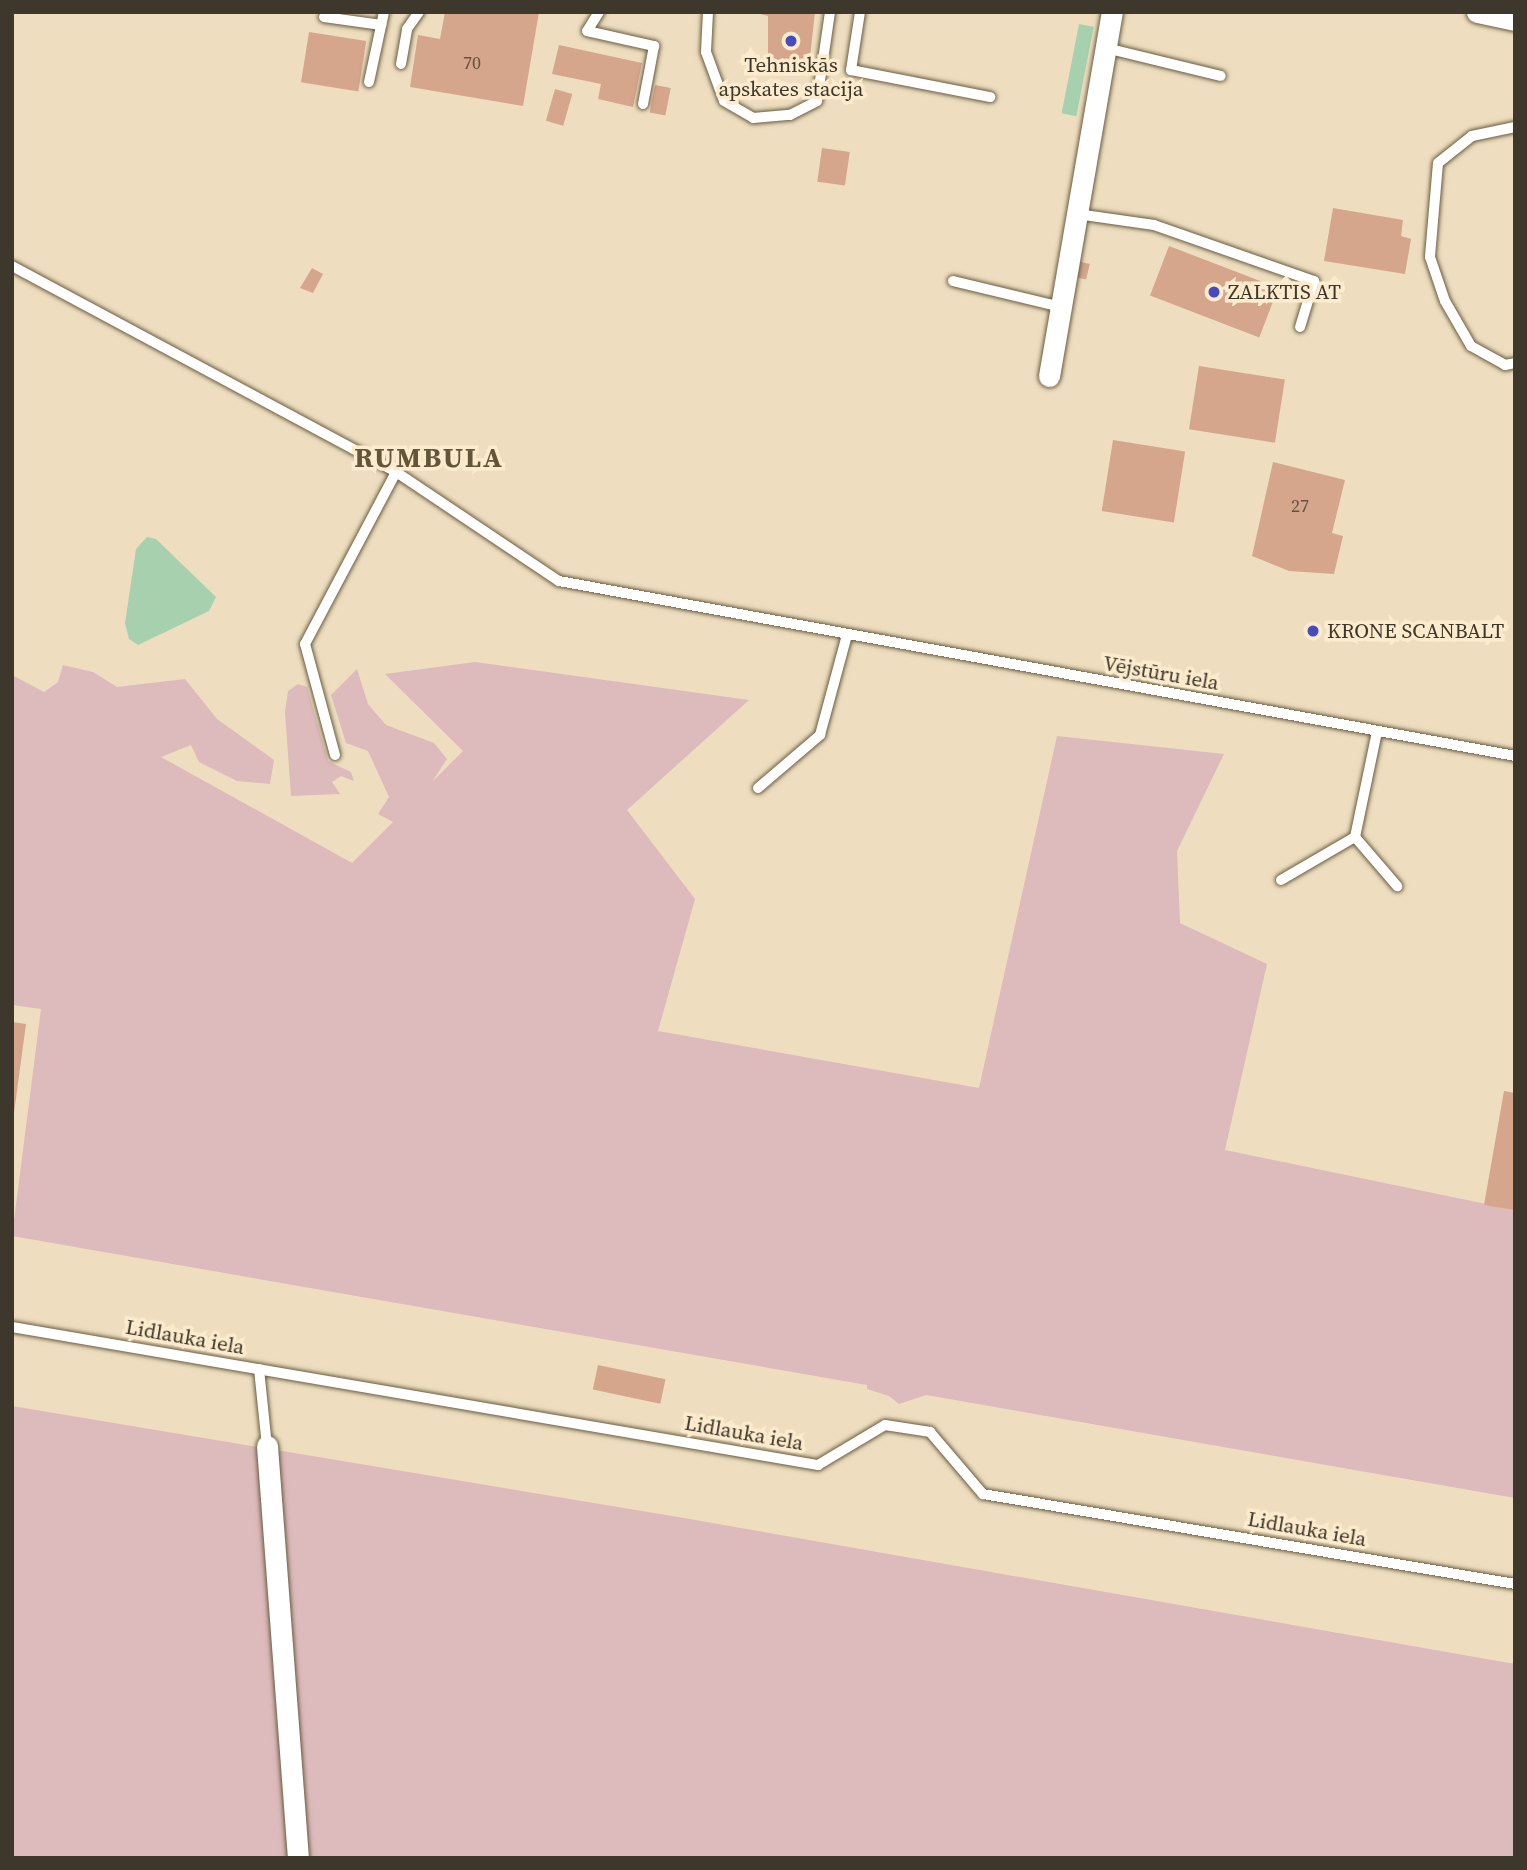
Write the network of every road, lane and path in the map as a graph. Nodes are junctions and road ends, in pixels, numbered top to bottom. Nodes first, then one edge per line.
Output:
1 (384, 12) edge
2 (419, 12) edge
3 (599, 12) edge
4 (708, 12) edge
5 (830, 12) edge
6 (860, 12) edge
7 (1112, 12) edge
8 (1477, 12) edge
9 (324, 17) dead end
10 (1515, 20) edge
11 (381, 25) junction
12 (1105, 48) junction
13 (401, 64) dead end
14 (1221, 76) dead end
15 (369, 82) dead end
16 (990, 97) dead end
17 (643, 104) dead end
18 (1515, 127) edge
19 (1077, 214) junction
20 (12, 266) edge
21 (953, 281) dead end
22 (1061, 307) junction
23 (1300, 327) dead end
24 (1515, 363) edge
25 (1049, 376) dead end
26 (396, 472) junction
27 (847, 635) junction
28 (1377, 732) junction
29 (335, 755) dead end
30 (1515, 756) edge
31 (758, 789) dead end
32 (1355, 837) junction
33 (1281, 880) dead end
34 (1397, 886) dead end
35 (12, 1327) edge
36 (259, 1370) junction
37 (267, 1446) joint
38 (1515, 1584) edge
39 (298, 1858) edge

1 - 11 lane
2 - 13 lane
3 - 17 lane
4 - 5 lane
6 - 16 lane
7 - 12 street
8 - 10 street
9 - 11 lane
11 - 15 lane
12 - 14 lane
12 - 19 street
18 - 24 lane
19 - 22 street
19 - 23 lane
20 - 26 lane, Vējstūru iela
21 - 22 lane
22 - 25 street
26 - 27 lane, Vējstūru iela
26 - 29 lane
27 - 28 lane, Vējstūru iela
27 - 31 lane
28 - 30 lane, Vējstūru iela
28 - 32 lane
32 - 33 lane
32 - 34 lane
35 - 36 lane, Lidlauka iela
36 - 37 lane
36 - 38 lane, Lidlauka iela
37 - 39 street

